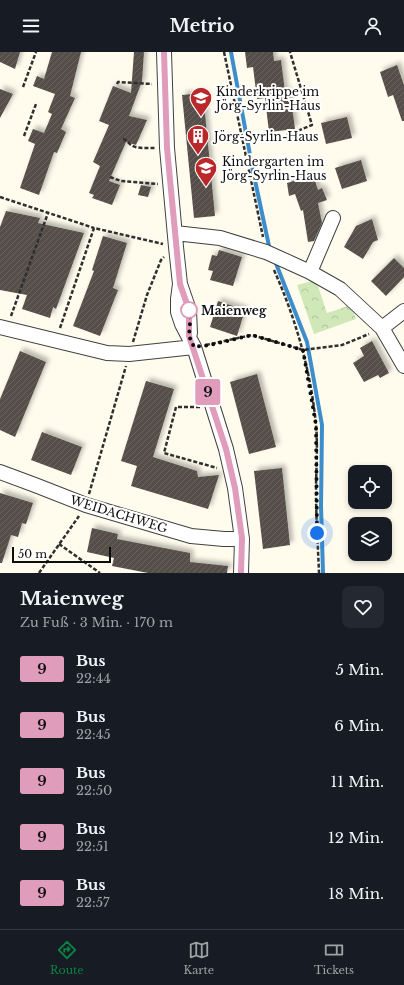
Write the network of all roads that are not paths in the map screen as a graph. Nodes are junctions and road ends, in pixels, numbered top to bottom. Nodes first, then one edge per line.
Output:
1 (164, 52) edge
2 (333, 218) dead end
3 (175, 240) junction
4 (310, 272) junction
5 (404, 311) edge
6 (3, 328) edge
7 (382, 328) junction
8 (192, 342) junction
9 (404, 366) edge
10 (0, 472) edge
11 (242, 538) junction
12 (241, 573) edge

1 - 3 street
2 - 4 street
3 - 4 street
3 - 8 street
4 - 7 street
5 - 7 street
6 - 8 street
7 - 9 street
8 - 11 street
10 - 11 street, WEIDACHWEG
11 - 12 street

